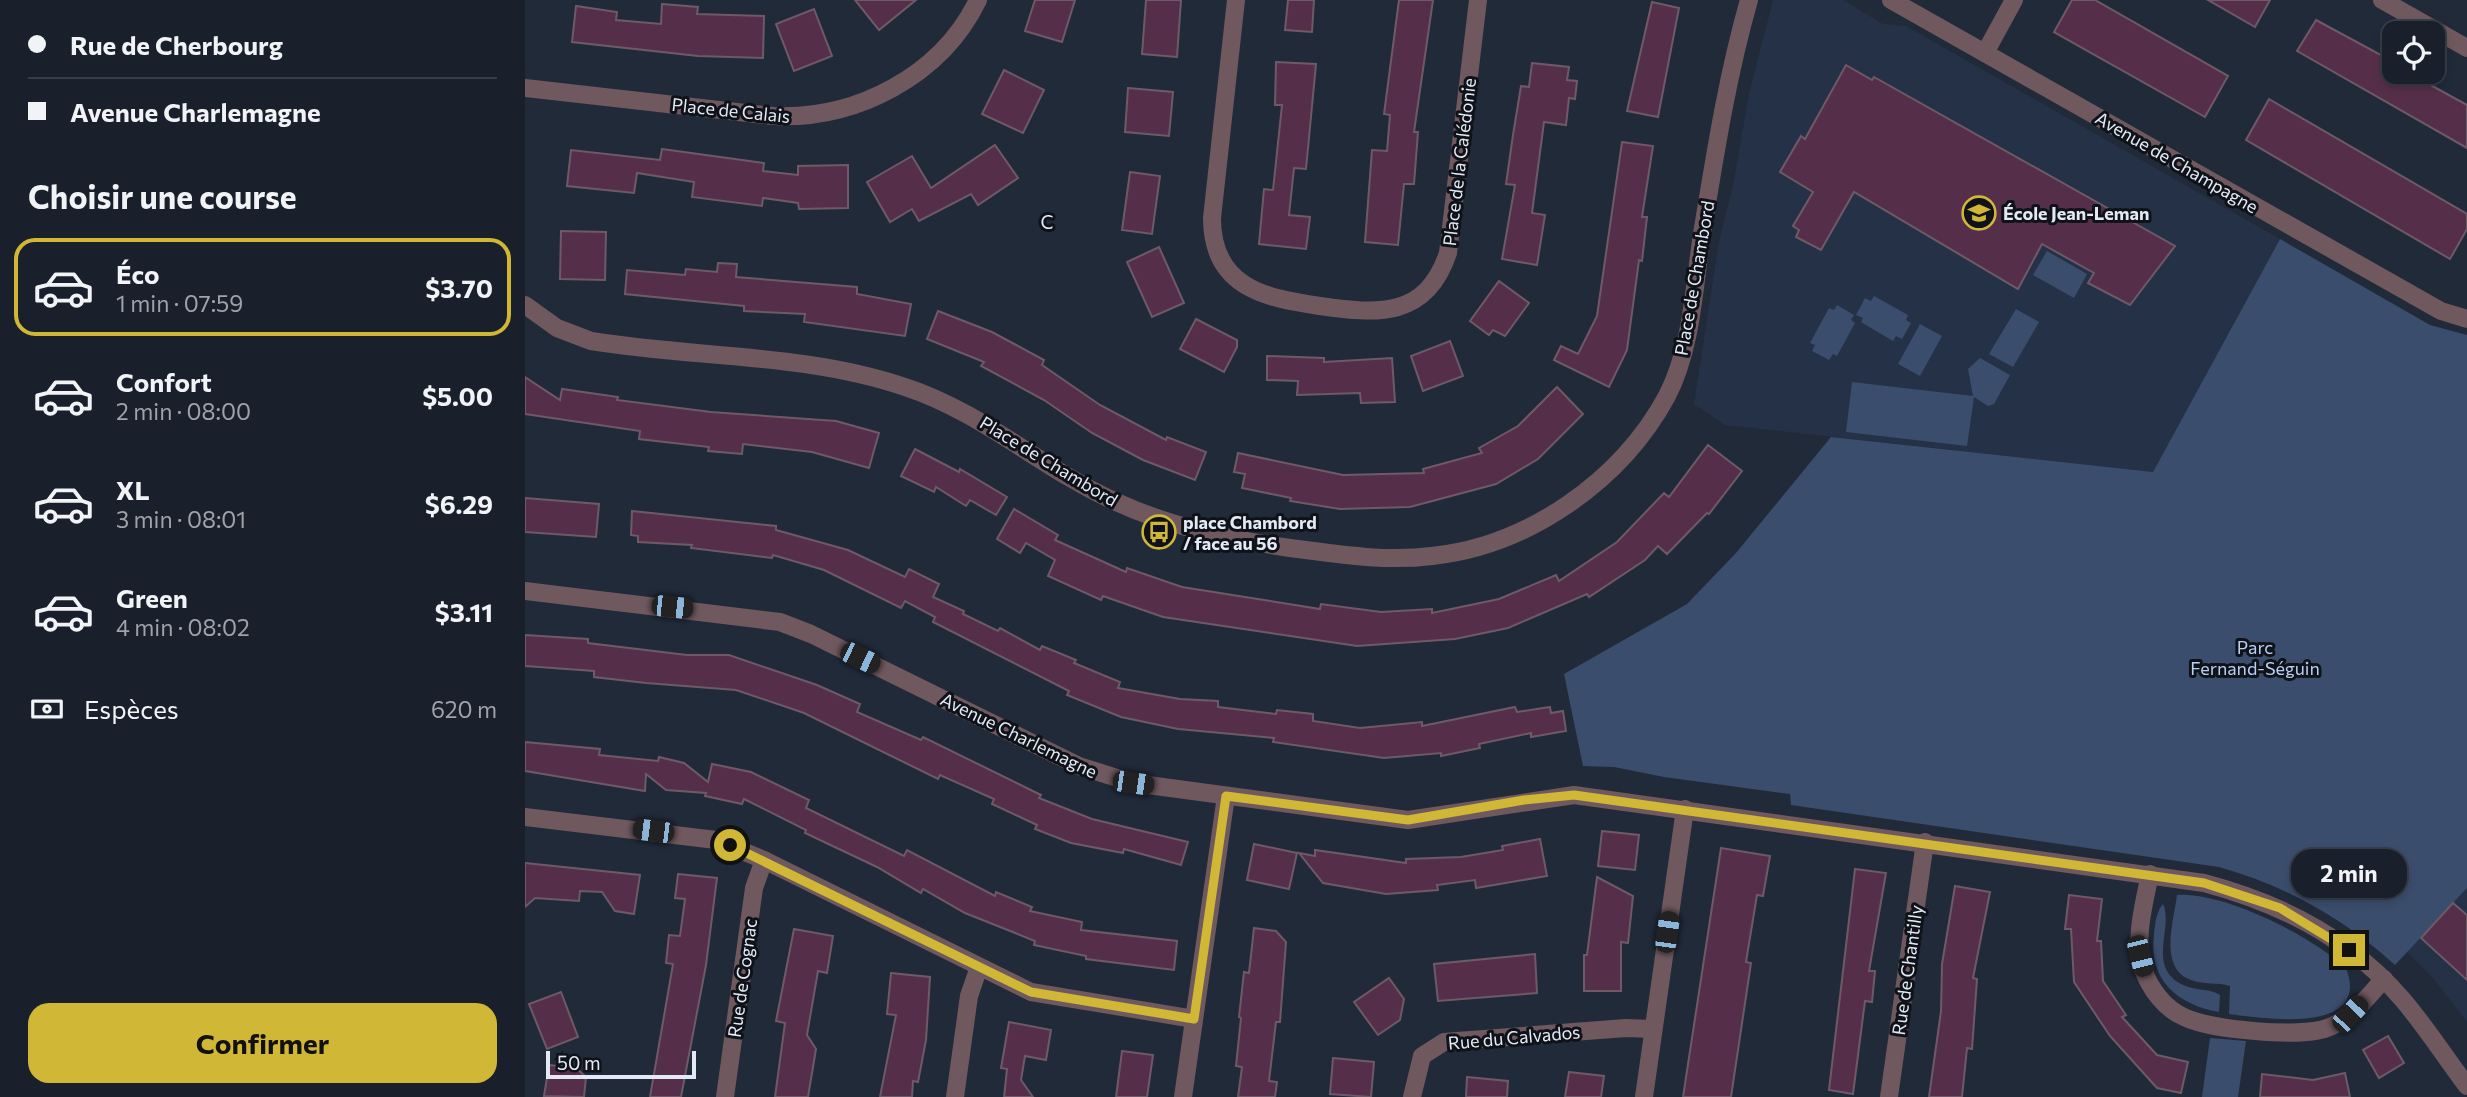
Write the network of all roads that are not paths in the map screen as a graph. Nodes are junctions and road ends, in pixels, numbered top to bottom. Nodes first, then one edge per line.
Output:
1 (978, 0) edge
2 (1236, 0) edge
3 (1478, 0) edge
4 (1749, 0) edge
5 (1891, 0) edge
6 (2014, 0) edge
7 (2382, 0) edge
8 (2467, 48) edge
9 (1985, 53) junction
10 (525, 88) edge
11 (525, 305) edge
12 (2467, 319) edge
13 (525, 591) edge
14 (1226, 796) junction
15 (1685, 809) junction
16 (525, 817) edge
17 (1925, 842) junction
18 (764, 860) junction
19 (2150, 874) junction
20 (979, 967) junction
21 (2383, 979) junction
22 (1194, 1019) junction
23 (1653, 1029) junction
24 (2467, 1086) edge
25 (725, 1097) edge
26 (955, 1097) edge
27 (1183, 1097) edge
28 (1412, 1097) edge
29 (1644, 1097) edge
30 (1889, 1097) edge

1 - 10 street, Place de Calais
2 - 3 street, Place de la Calédonie
4 - 11 street, Place de Chambord
5 - 9 street, Avenue de Champagne
6 - 9 street
7 - 8 street
9 - 12 street, Avenue de Champagne
13 - 14 street, Avenue Charlemagne
14 - 15 street, Avenue Charlemagne
14 - 22 street
15 - 17 street, Avenue Charlemagne
15 - 23 street
16 - 18 street
17 - 19 street, Avenue Charlemagne
17 - 30 street, Rue de Chantilly
18 - 20 street
18 - 25 street, Rue de Cognac
19 - 21 street, Avenue Charlemagne
19 - 21 street
20 - 22 street
20 - 26 street
21 - 24 street, Avenue Charlemagne
22 - 27 street
23 - 28 street, Rue du Calvados
23 - 29 street

